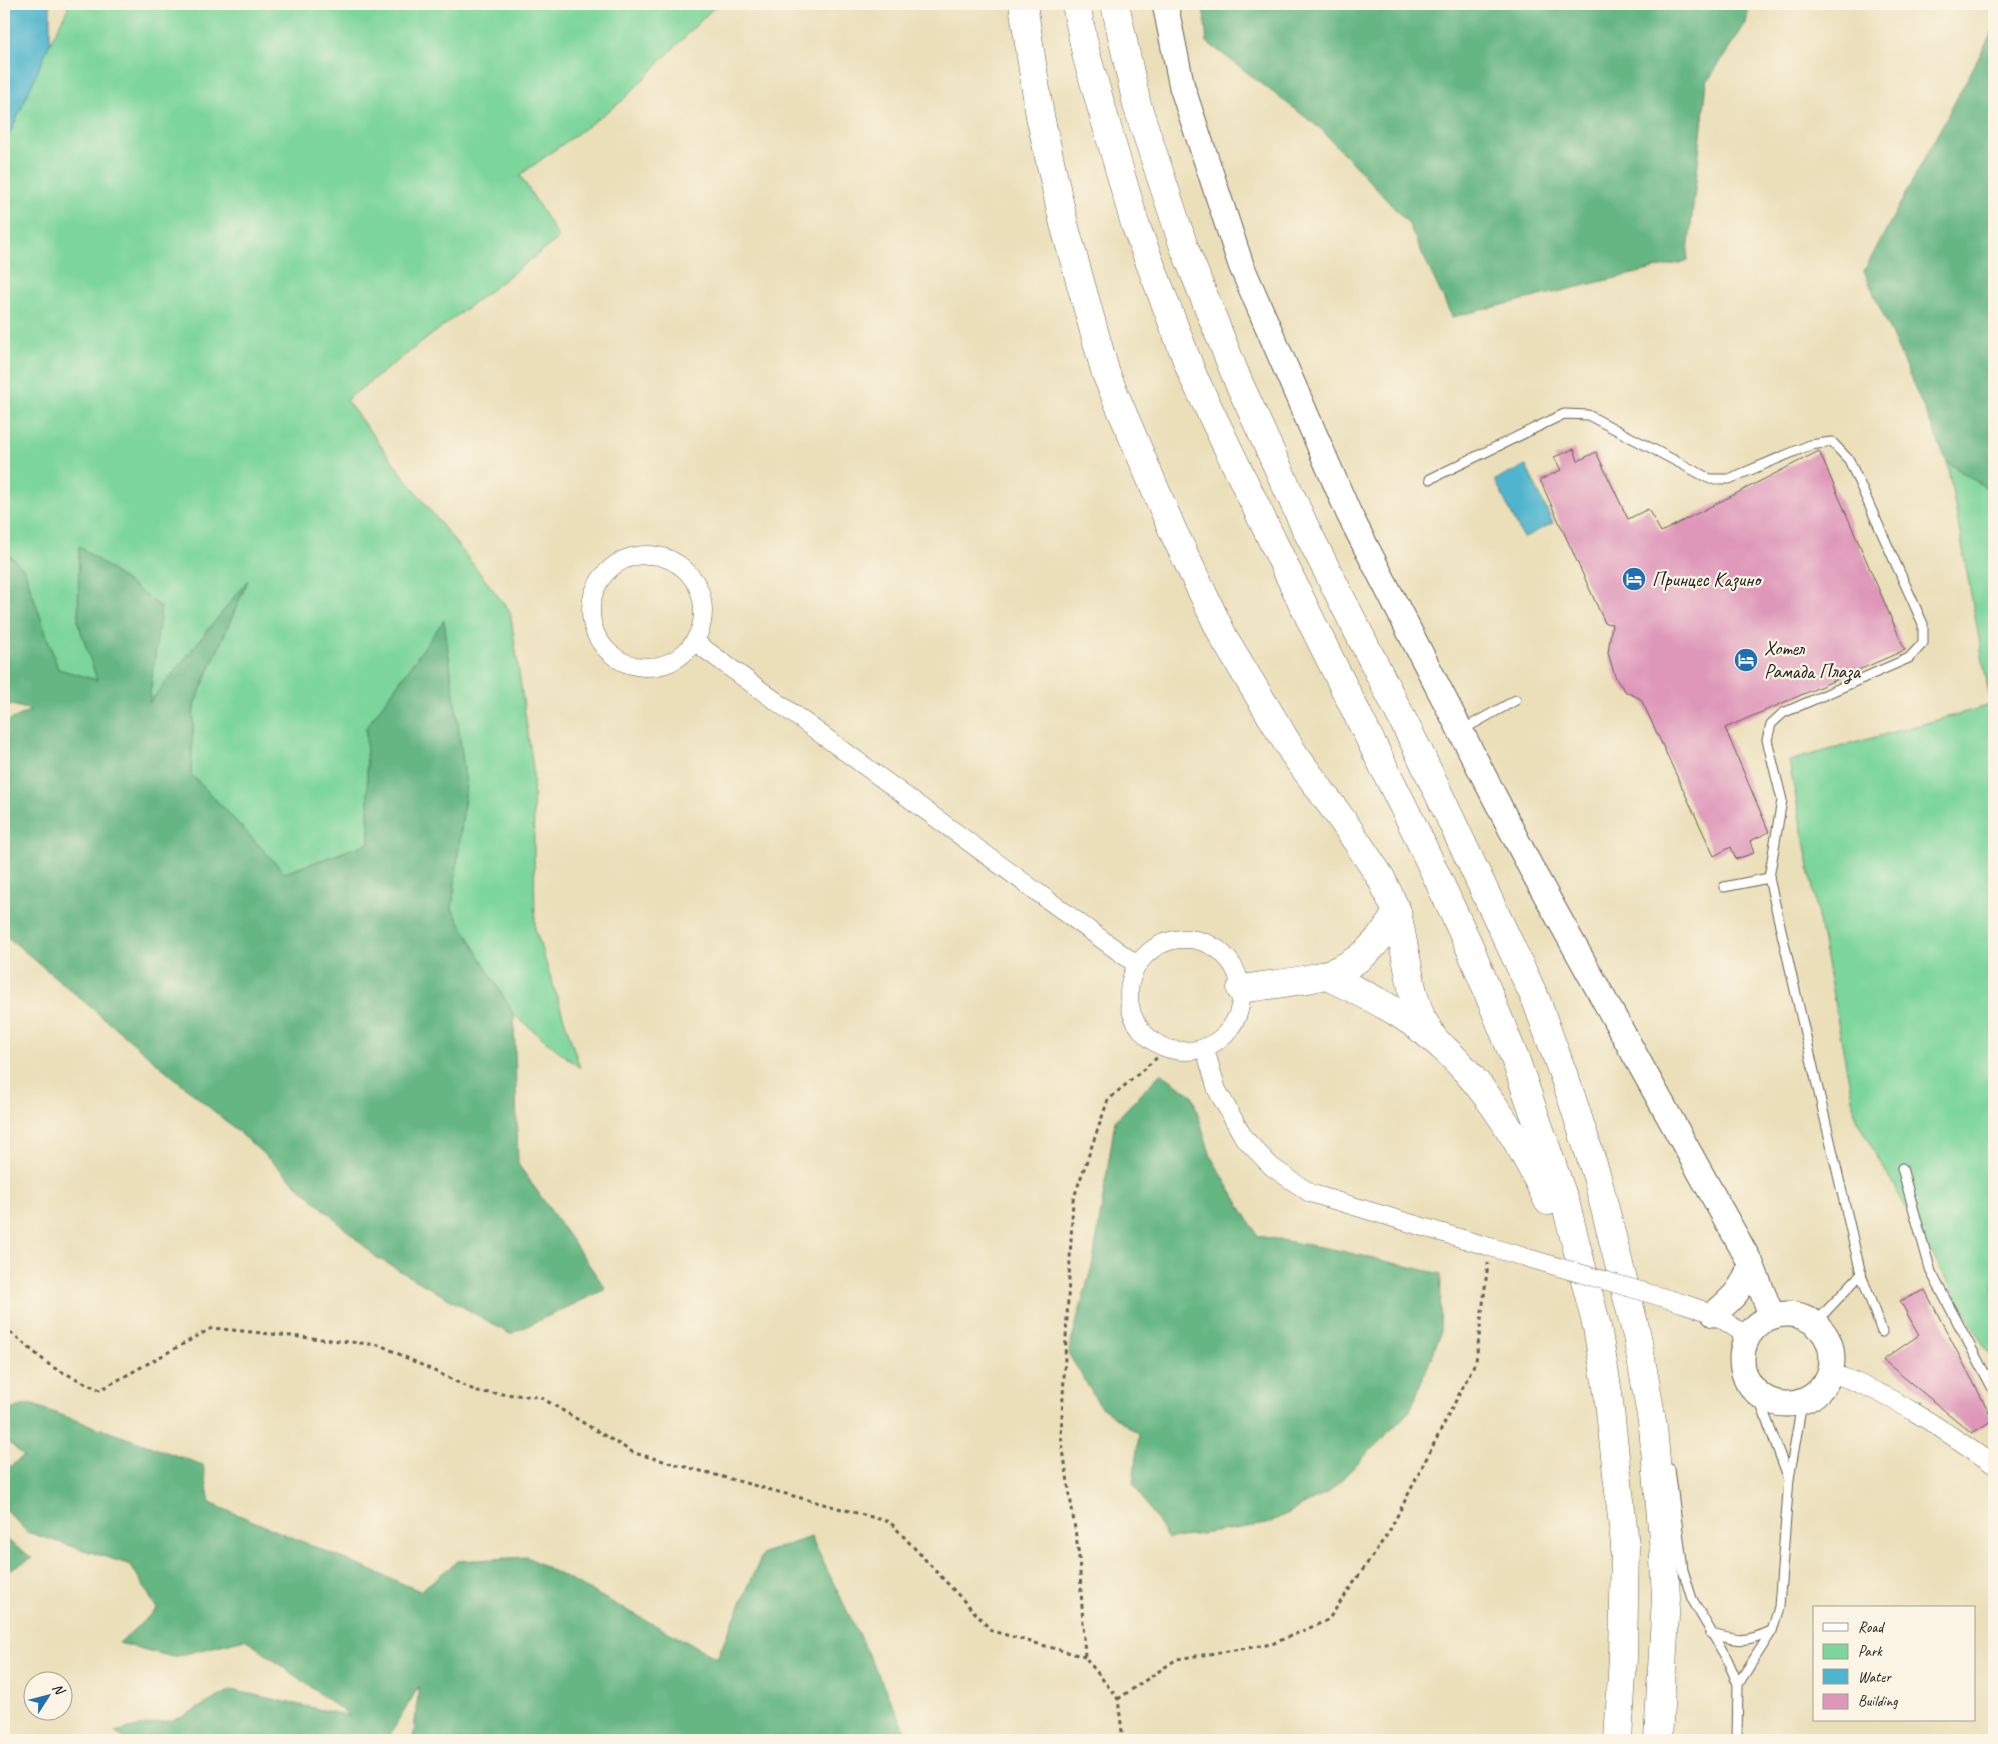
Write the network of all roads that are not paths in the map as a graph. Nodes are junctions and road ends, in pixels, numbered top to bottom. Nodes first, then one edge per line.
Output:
1 (1023, 4) edge
2 (1076, 4) edge
3 (1115, 4) edge
4 (1165, 4) edge
5 (1430, 479) dead end
6 (695, 642) junction
7 (1516, 700) dead end
8 (1461, 730) junction
9 (1769, 878) junction
10 (1724, 887) dead end
11 (1397, 912) junction
12 (1137, 965) junction
13 (1327, 976) junction
14 (1241, 989) junction
15 (1434, 1039) junction
16 (1205, 1049) junction
17 (1902, 1168) dead end
18 (1751, 1264) junction
19 (1861, 1274) junction
20 (1714, 1314) junction
21 (1772, 1316) junction
22 (1815, 1324) junction
23 (1882, 1332) dead end
24 (1637, 1336) junction
25 (1747, 1336) junction
26 (1830, 1373) junction
27 (1655, 1382) dead end
28 (1994, 1391) edge
29 (1757, 1394) junction
30 (1802, 1402) junction
31 (1669, 1456) dead end
32 (1994, 1465) edge
33 (1789, 1479) junction
34 (1625, 1545) junction
35 (1772, 1631) junction
36 (1711, 1634) junction
37 (1738, 1684) junction
38 (1618, 1740) edge
39 (1658, 1740) edge
40 (1736, 1740) edge

1 - 11 highway
2 - 34 highway
3 - 24 highway
4 - 8 street
5 - 9 lane
6 - 6 street
6 - 12 street
7 - 8 lane
8 - 18 street
9 - 10 lane
9 - 19 lane
11 - 13 highway
11 - 15 highway
12 - 14 street
12 - 16 street
13 - 14 highway
13 - 15 highway
14 - 16 street
15 - 34 highway
16 - 20 street, bridge
17 - 28 lane
18 - 20 street
18 - 21 street
19 - 22 lane
19 - 23 lane
20 - 25 street
21 - 22 street
21 - 25 street
22 - 26 street
24 - 27 lane
24 - 39 highway
25 - 29 street
26 - 30 street
26 - 32 street
29 - 30 street
29 - 33 lane
30 - 33 lane
31 - 36 lane
33 - 35 lane
34 - 38 highway
35 - 36 lane
35 - 37 lane
36 - 37 lane
37 - 40 lane

